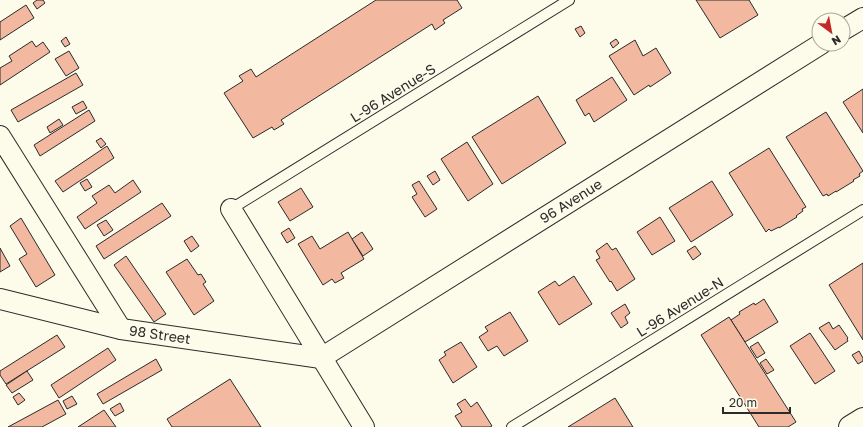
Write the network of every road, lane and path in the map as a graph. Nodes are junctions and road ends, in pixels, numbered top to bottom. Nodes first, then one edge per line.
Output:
1 (569, 0) edge
2 (863, 18) edge
3 (851, 25) edge
4 (811, 50) edge
5 (0, 136) edge
6 (231, 210) joint
7 (863, 210) edge
8 (0, 299) edge
9 (121, 329) junction
10 (321, 358) junction
11 (863, 419) edge
12 (364, 427) edge
13 (512, 427) edge
14 (850, 427) edge

1 - 6 lane, L-96 Avenue-S
2 - 3 street
4 - 10 street, 96 Avenue
5 - 9 street
6 - 10 street
7 - 13 lane, L-96 Avenue-N
8 - 9 street, 98 Street
9 - 10 street, 98 Street
10 - 12 street
11 - 14 street

